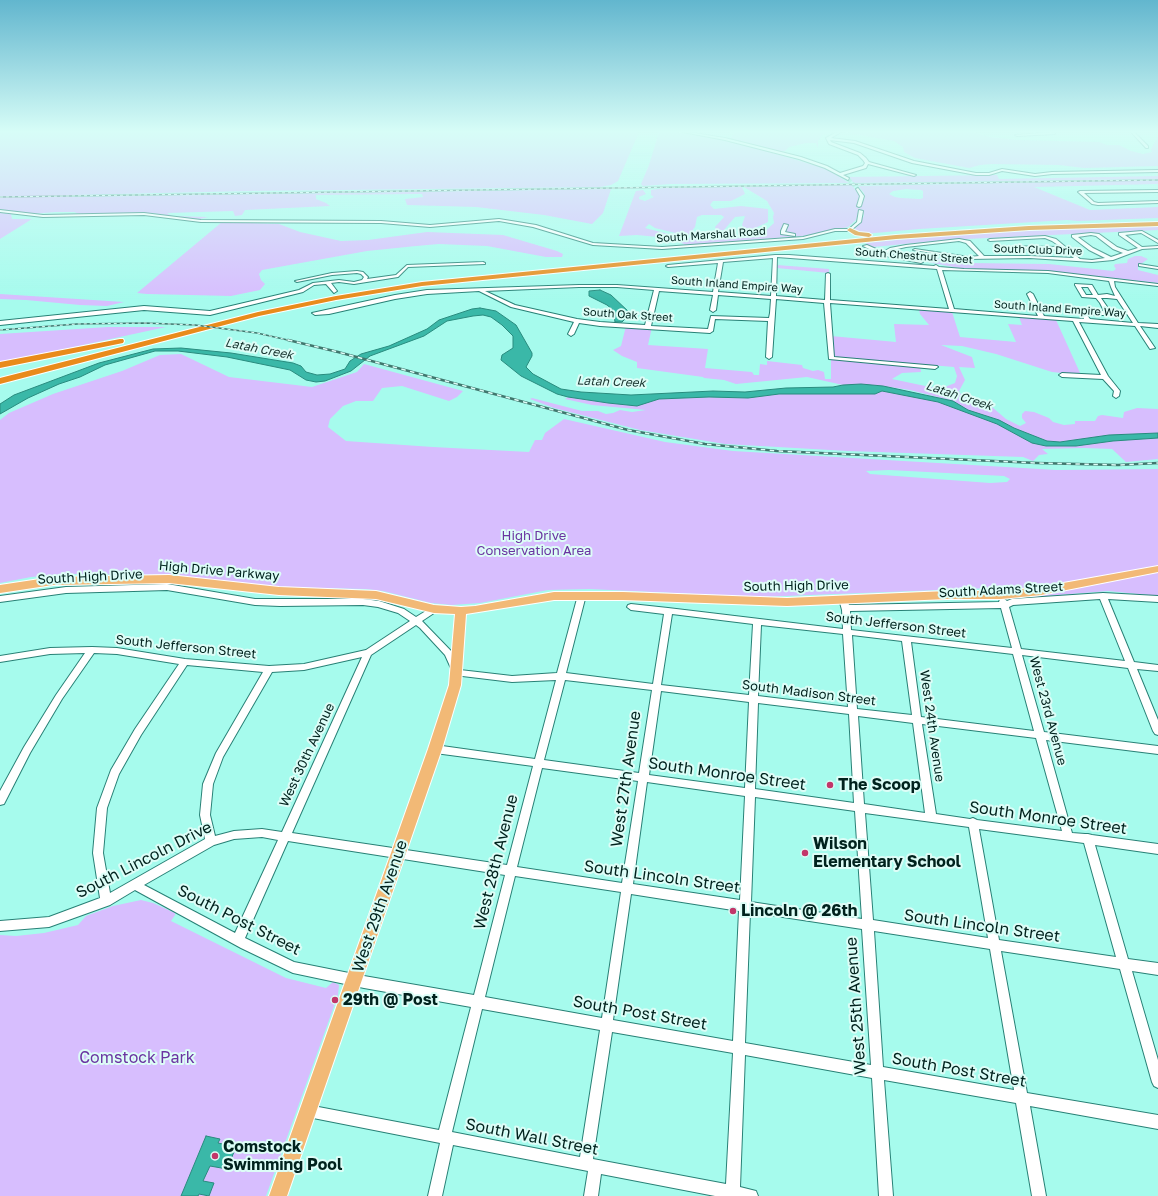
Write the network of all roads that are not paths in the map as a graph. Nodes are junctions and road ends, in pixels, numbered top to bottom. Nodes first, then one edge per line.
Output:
1 (858, 189) tunnel mouth
2 (1158, 190) edge
3 (1105, 191) junction
4 (1111, 195) dead end
5 (1117, 199) dead end
6 (1158, 202) edge
7 (1122, 204) junction
8 (859, 206) dead end
9 (0, 211) edge
10 (861, 211) dead end
11 (1158, 220) edge
12 (1076, 223) junction
13 (1158, 224) edge
14 (786, 225) dead end
15 (1029, 228) junction
16 (850, 230) junction
17 (937, 232) junction
18 (817, 235) junction
19 (848, 238) junction
20 (942, 242) junction
21 (1158, 242) edge
22 (833, 243) junction
23 (865, 246) junction
24 (999, 247) junction
25 (1158, 247) edge
26 (1141, 248) junction
27 (1065, 249) junction
28 (915, 250) dead end
29 (1128, 253) junction
30 (883, 254) junction
31 (950, 255) junction
32 (775, 256) junction
33 (647, 257) junction
34 (982, 257) junction
35 (1011, 257) junction
36 (828, 259) junction
37 (1111, 259) junction
38 (1079, 260) junction
39 (721, 261) junction
40 (483, 263) dead end
41 (1141, 265) dead end
42 (594, 266) junction
43 (668, 266) dead end
44 (827, 266) dead end
45 (938, 267) junction
46 (1158, 268) edge
47 (828, 274) dead end
48 (1111, 279) junction
49 (297, 281) dead end
50 (364, 281) junction
51 (327, 282) junction
52 (1158, 284) edge
53 (478, 290) junction
54 (657, 290) junction
55 (334, 291) junction
56 (715, 294) junction
57 (1030, 294) dead end
58 (774, 298) junction
59 (1119, 298) junction
60 (827, 302) junction
61 (713, 310) dead end
62 (952, 311) junction
63 (316, 313) dead end
64 (1042, 318) junction
65 (771, 320) junction
66 (1075, 320) junction
67 (1088, 321) junction
68 (577, 322) junction
69 (0, 323) edge
70 (1137, 325) junction
71 (648, 326) junction
72 (1158, 326) edge
73 (571, 334) dead end
74 (159, 335) junction
75 (1152, 348) dead end
76 (770, 356) dead end
77 (0, 366) edge
78 (935, 367) dead end
79 (0, 375) edge
80 (1062, 375) dead end
81 (1105, 377) junction
82 (0, 381) edge
83 (0, 387) edge
84 (1116, 396) dead end
85 (1158, 569) edge
86 (69, 585) junction
87 (241, 588) junction
88 (0, 589) edge
89 (313, 592) junction
90 (582, 595) junction
91 (1103, 596) junction
92 (0, 599) edge
93 (233, 599) junction
94 (1158, 599) edge
95 (1003, 600) junction
96 (309, 603) junction
97 (845, 604) junction
98 (631, 607) dead end
99 (434, 609) junction
100 (460, 611) junction
101 (668, 611) junction
102 (417, 621) junction
103 (757, 622) junction
104 (848, 632) junction
105 (906, 640) junction
106 (92, 650) junction
107 (1018, 652) junction
108 (368, 653) junction
109 (0, 659) edge
110 (185, 662) junction
111 (1132, 665) junction
112 (1158, 668) edge
113 (269, 669) junction
114 (457, 673) junction
115 (561, 676) junction
116 (656, 687) junction
117 (754, 699) junction
118 (853, 712) junction
119 (917, 720) junction
120 (1158, 731) edge
121 (1040, 736) junction
122 (435, 749) junction
123 (1158, 750) edge
124 (539, 763) junction
125 (643, 778) junction
126 (750, 792) junction
127 (0, 801) edge
128 (860, 807) junction
129 (931, 817) junction
130 (973, 822) junction
131 (284, 836) junction
132 (1068, 836) junction
133 (1088, 838) junction
134 (211, 841) junction
135 (1158, 849) edge
136 (398, 853) junction
137 (511, 870) junction
138 (135, 885) junction
139 (627, 888) junction
140 (106, 901) junction
141 (745, 906) junction
142 (868, 925) junction
143 (0, 926) edge
144 (238, 940) junction
145 (994, 944) junction
146 (1124, 963) junction
147 (1158, 968) edge
148 (354, 980) junction
149 (478, 1003) junction
150 (606, 1025) junction
151 (739, 1048) junction
152 (877, 1073) junction
153 (1158, 1082) edge
154 (1021, 1098) junction
155 (308, 1111) junction
156 (1158, 1122) edge
157 (446, 1138) junction
158 (591, 1166) junction
159 (734, 1192) junction
160 (278, 1196) edge
161 (434, 1196) edge
162 (591, 1196) edge
163 (749, 1196) edge
164 (886, 1196) edge
165 (1039, 1196) edge

1 - 8 street
2 - 3 street
3 - 4 street
3 - 7 street
5 - 7 street
6 - 7 street
9 - 18 street, South Marshall Road
10 - 16 street
11 - 12 highway
12 - 15 highway
12 - 17 highway
13 - 15 highway
14 - 18 street
15 - 17 highway
16 - 17 highway
16 - 18 street, South Marshall Road
16 - 19 highway
17 - 19 highway
17 - 22 highway
17 - 23 highway
19 - 33 highway
20 - 30 street
20 - 31 street
20 - 34 street
21 - 26 street
22 - 23 highway
22 - 42 highway
23 - 30 street
24 - 27 street
24 - 27 street
24 - 35 street
25 - 26 street, South Club Drive
26 - 29 street, South Club Drive
27 - 38 street
28 - 31 street, South Club Drive
29 - 37 street, South Club Drive
29 - 37 street
30 - 45 street
31 - 34 street, South Club Drive
32 - 36 street, South Chestnut Street
32 - 39 street, South Chestnut Street
32 - 58 street
33 - 42 highway
33 - 55 highway
34 - 35 street, South Club Drive
35 - 38 street, South Club Drive
36 - 44 street
36 - 45 street, South Chestnut Street
37 - 38 street, South Club Drive
39 - 43 street, South Chestnut Street
39 - 56 street
40 - 50 street
41 - 46 street
42 - 74 highway
45 - 48 street, South Chestnut Street
45 - 62 street
47 - 60 street
48 - 52 street, South Chestnut Street
48 - 59 street
49 - 50 street
50 - 51 street
51 - 55 street
51 - 69 street
53 - 54 street, South Inland Empire Way
53 - 63 street, South Inland Empire Way
53 - 68 street, South Oak Street
54 - 56 street, South Inland Empire Way
54 - 71 street
55 - 74 highway
56 - 58 street, South Inland Empire Way
56 - 61 street
57 - 64 street
58 - 60 street, South Inland Empire Way
58 - 65 street
59 - 67 street
59 - 70 street
60 - 62 street, South Inland Empire Way
60 - 78 street
62 - 64 street, South Inland Empire Way
64 - 66 street, South Inland Empire Way
65 - 71 street, South Oak Street
65 - 76 street
66 - 67 street, South Inland Empire Way
66 - 81 street
67 - 70 street, South Inland Empire Way
68 - 71 street, South Oak Street
68 - 73 street
70 - 72 street, South Inland Empire Way
70 - 75 street
74 - 77 highway
74 - 79 highway
74 - 82 highway
74 - 83 highway
80 - 81 street
81 - 84 street
85 - 95 main road, South High Drive
86 - 87 main road, High Drive Parkway
86 - 88 main road, High Drive Parkway
86 - 92 street, South High Drive
86 - 93 street, South High Drive
87 - 89 main road, High Drive Parkway
87 - 93 street
89 - 96 street
89 - 99 main road, High Drive Parkway
90 - 97 main road, South High Drive
90 - 100 main road, South High Drive
90 - 115 street, West 28th Avenue
91 - 94 street, South Adams Street
91 - 95 street, South Adams Street
91 - 111 street
93 - 96 street, South High Drive
95 - 97 main road, South High Drive
95 - 107 street, West 23rd Avenue
96 - 102 street, South High Drive
97 - 104 street, West 25th Avenue
98 - 101 street, South Jefferson Street
99 - 100 main road, South High Drive
99 - 102 street
100 - 114 main road, West 29th Avenue
101 - 103 street, South Jefferson Street
101 - 116 street, West 27th Avenue
102 - 108 street
102 - 114 street, South High Drive
103 - 104 street, South Jefferson Street
103 - 117 street
104 - 105 street, South Jefferson Street
104 - 118 street, West 25th Avenue
105 - 107 street, South Jefferson Street
105 - 119 street, West 24th Avenue
106 - 109 street, South Jefferson Street
106 - 110 street, South Jefferson Street
106 - 127 street
107 - 111 street, South Jefferson Street
107 - 121 street, West 23rd Avenue
108 - 113 street, South Jefferson Street
108 - 131 street, West 30th Avenue
110 - 113 street, South Jefferson Street
110 - 140 street
111 - 112 street, South Jefferson Street
111 - 120 street
113 - 134 street
114 - 115 street, South Madison Street
114 - 122 main road, West 29th Avenue
115 - 116 street, South Madison Street
115 - 124 street, West 28th Avenue
116 - 117 street, South Madison Street
116 - 125 street, West 27th Avenue
117 - 118 street, South Madison Street
117 - 126 street
118 - 119 street, South Madison Street
118 - 128 street, West 25th Avenue
119 - 121 street, South Madison Street
119 - 129 street, West 24th Avenue
121 - 123 street, South Madison Street
121 - 132 street, West 23rd Avenue
122 - 124 street, South Monroe Street
122 - 136 main road, West 29th Avenue
124 - 125 street, South Monroe Street
124 - 137 street, West 28th Avenue
125 - 126 street, South Monroe Street
125 - 139 street, West 27th Avenue
126 - 128 street, South Monroe Street
126 - 141 street
128 - 129 street, South Monroe Street
128 - 142 street, West 25th Avenue
129 - 130 street, South Monroe Street
130 - 132 street, South Monroe Street
130 - 145 street
131 - 134 street, South Lincoln Drive
131 - 136 street, South Lincoln Drive
131 - 144 street, West 30th Avenue
132 - 133 street, South Monroe Street
133 - 135 street, South Monroe Street
133 - 146 street
134 - 138 street, South Lincoln Drive
136 - 137 street, South Lincoln Street
136 - 148 main road, West 29th Avenue
137 - 139 street, South Lincoln Street
137 - 149 street, West 28th Avenue
138 - 140 street, South Lincoln Drive
138 - 144 street, South Post Street
139 - 141 street, South Lincoln Street
139 - 150 street, West 27th Avenue
140 - 143 street, South Lincoln Drive
141 - 142 street, South Lincoln Street
141 - 151 street
142 - 145 street, South Lincoln Street
142 - 152 street, West 25th Avenue
144 - 148 street, South Post Street
145 - 146 street, South Lincoln Street
145 - 154 street
146 - 147 street, South Lincoln Street
146 - 153 street
148 - 149 street, South Post Street
148 - 155 main road, West 29th Avenue
149 - 150 street, South Post Street
149 - 157 street, West 28th Avenue
150 - 151 street, South Post Street
150 - 158 street, West 27th Avenue
151 - 152 street, South Post Street
151 - 159 street
152 - 154 street, South Post Street
152 - 164 street, West 25th Avenue
154 - 156 street, South Post Street
154 - 165 street
155 - 157 street, South Wall Street
155 - 160 main road, West 29th Avenue
157 - 158 street, South Wall Street
157 - 161 street, West 28th Avenue
158 - 159 street, South Wall Street
158 - 162 street, West 27th Avenue
159 - 163 street, South Wall Street

